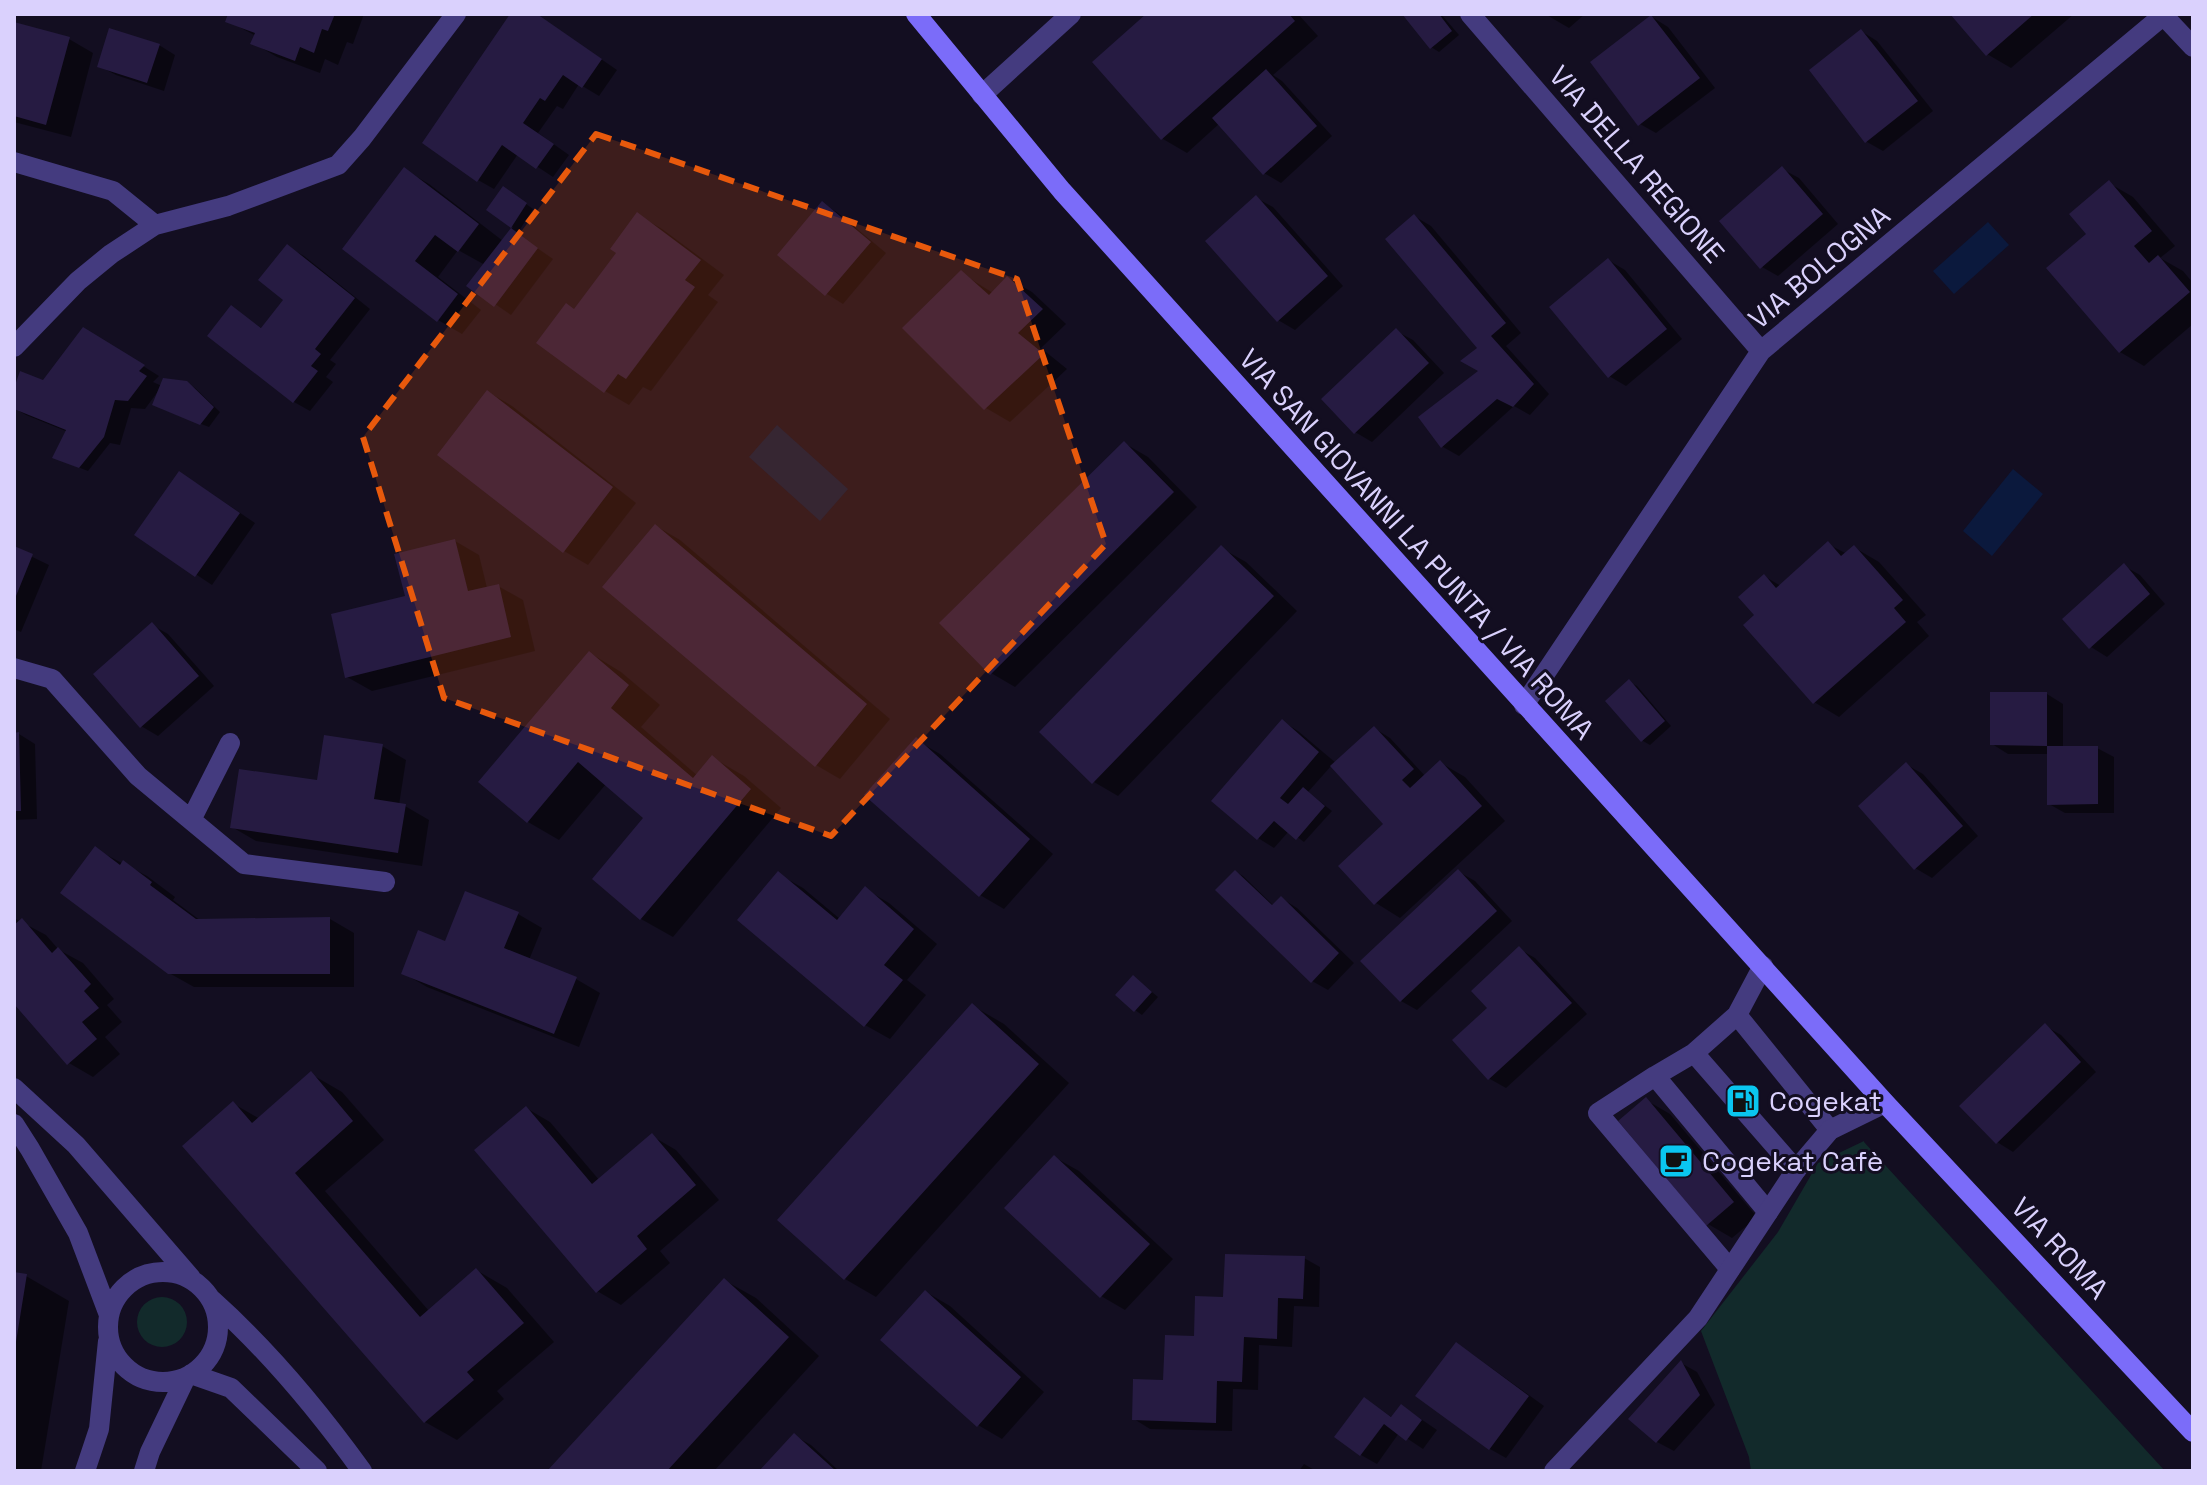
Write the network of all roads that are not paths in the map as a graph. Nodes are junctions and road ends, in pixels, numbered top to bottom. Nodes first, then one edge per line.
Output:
1 (456, 14) edge
2 (916, 14) edge
3 (1071, 14) edge
4 (1470, 14) edge
5 (2163, 14) edge
6 (2193, 47) edge
7 (982, 95) junction
8 (14, 162) edge
9 (155, 225) junction
10 (14, 347) edge
11 (1761, 351) junction
12 (14, 668) edge
13 (1524, 705) junction
14 (230, 743) dead end
15 (191, 820) junction
16 (385, 882) dead end
17 (1763, 966) junction
18 (1737, 1015) junction
19 (1694, 1053) junction
20 (1655, 1076) junction
21 (14, 1088) edge
22 (1885, 1103) junction
23 (14, 1124) edge
24 (1830, 1130) junction
25 (1796, 1170) junction
26 (1768, 1212) junction
27 (1730, 1269) junction
28 (193, 1281) junction
29 (209, 1297) junction
30 (109, 1315) junction
31 (108, 1337) junction
32 (188, 1375) junction
33 (99, 1429) junction
34 (2193, 1432) edge
35 (85, 1471) edge
36 (96, 1471) edge
37 (144, 1471) edge
38 (317, 1471) edge
39 (362, 1471) edge
40 (1554, 1471) edge

1 - 9 street
2 - 7 main road, VIA SAN GIOVANNI LA PUNTA / VIA ROMA
3 - 7 street
4 - 11 street, VIA DELLA REGIONE
5 - 6 street
5 - 11 street, VIA BOLOGNA
7 - 13 main road, VIA SAN GIOVANNI LA PUNTA / VIA ROMA
8 - 9 street
9 - 10 street
11 - 13 street, VIA BOLOGNA
12 - 15 street
13 - 17 main road, VIA SAN GIOVANNI LA PUNTA / VIA ROMA
14 - 15 street
15 - 16 street
17 - 18 street
17 - 22 main road, VIA SAN GIOVANNI LA PUNTA / VIA ROMA
18 - 19 street
18 - 24 street
19 - 20 street
19 - 25 street
20 - 26 street
20 - 27 street
21 - 28 street
22 - 24 street
22 - 34 main road, VIA ROMA
23 - 30 street
24 - 25 street
25 - 26 street
26 - 27 street
27 - 40 street
28 - 29 street
28 - 30 street
29 - 32 street
29 - 39 street
30 - 31 street
31 - 32 street
31 - 33 street
32 - 37 street
32 - 38 street
33 - 35 street
33 - 36 street

